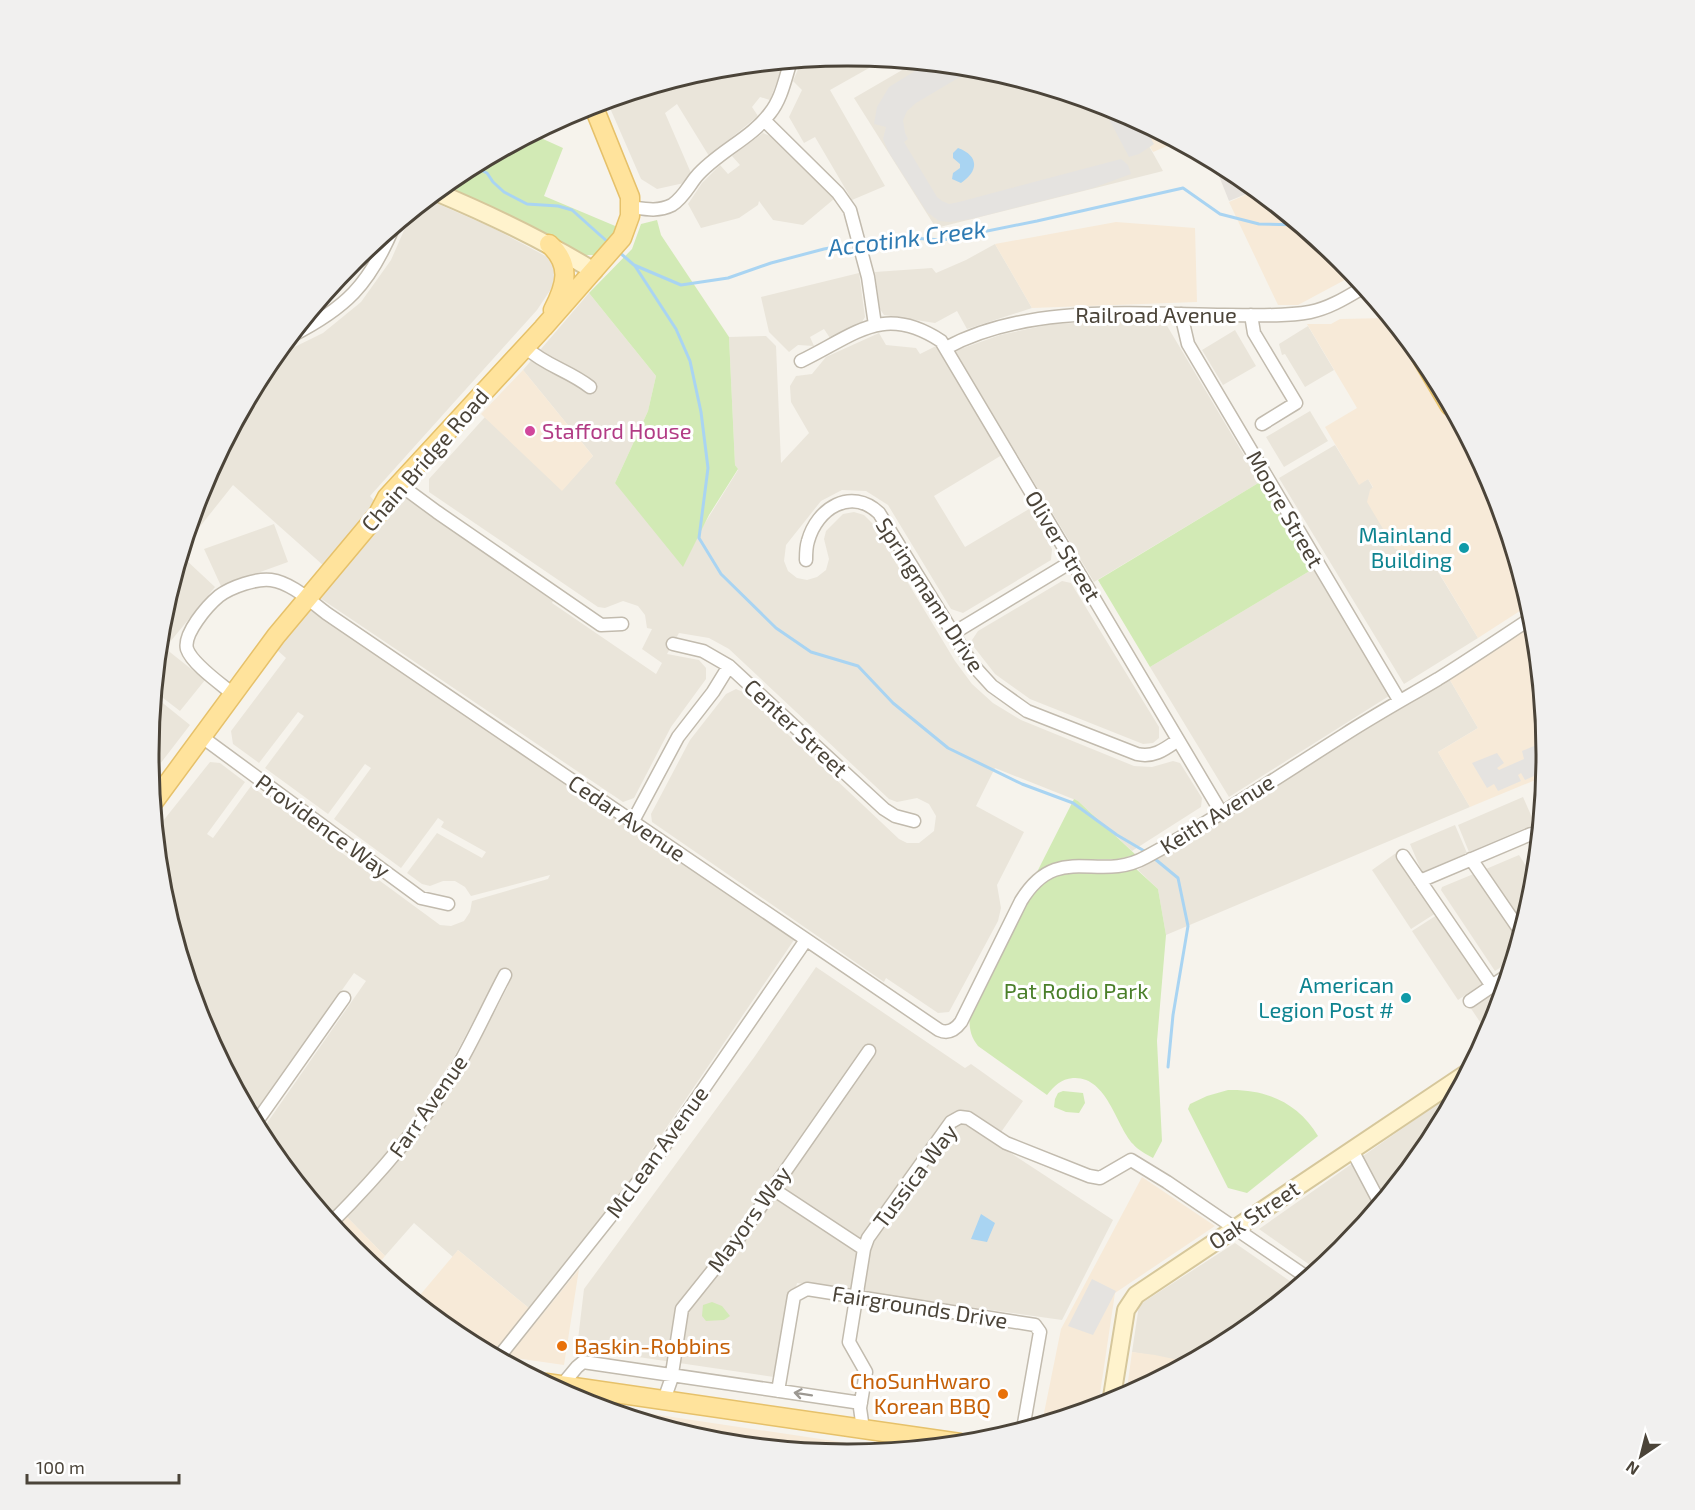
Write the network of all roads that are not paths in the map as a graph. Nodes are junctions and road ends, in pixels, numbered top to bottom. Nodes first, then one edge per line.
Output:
1 (788, 69) edge
2 (597, 113) edge
3 (764, 120) junction
4 (445, 196) edge
5 (631, 207) junction
6 (549, 244) junction
7 (385, 245) edge
8 (599, 266) junction
9 (1357, 291) edge
10 (1181, 314) junction
11 (1251, 315) junction
12 (314, 320) edge
13 (875, 325) junction
14 (543, 328) junction
15 (525, 347) junction
16 (946, 348) junction
17 (801, 361) dead end
18 (590, 387) dead end
19 (1262, 424) dead end
20 (399, 484) junction
21 (806, 560) dead end
22 (1071, 562) junction
23 (306, 598) junction
24 (1523, 623) edge
25 (622, 624) dead end
26 (952, 633) junction
27 (673, 644) dead end
28 (729, 666) junction
29 (233, 694) junction
30 (1399, 700) junction
31 (202, 737) junction
32 (1178, 740) junction
33 (160, 793) edge
34 (1221, 812) junction
35 (633, 821) junction
36 (914, 821) dead end
37 (1532, 834) edge
38 (1403, 855) dead end
39 (1471, 859) junction
40 (1420, 881) junction
41 (448, 904) dead end
42 (1515, 923) edge
43 (806, 940) junction
44 (505, 975) dead end
45 (1498, 982) edge
46 (1492, 986) junction
47 (344, 998) dead end
48 (1470, 1001) dead end
49 (951, 1031) joint
50 (869, 1051) dead end
51 (1451, 1087) edge
52 (261, 1115) edge
53 (1352, 1150) junction
54 (773, 1189) junction
55 (1376, 1196) edge
56 (337, 1217) edge
57 (1234, 1228) junction
58 (864, 1249) junction
59 (1301, 1274) edge
60 (857, 1298) junction
61 (503, 1352) edge
62 (672, 1375) junction
63 (559, 1380) edge
64 (573, 1387) edge
65 (778, 1391) junction
66 (1113, 1391) edge
67 (664, 1400) junction
68 (861, 1403) junction
69 (1024, 1421) edge
70 (863, 1429) junction
71 (930, 1439) edge

1 - 3 street
2 - 5 main road, Chain Bridge Road
3 - 5 street
3 - 13 street
4 - 6 street
5 - 8 main road, Chain Bridge Road
6 - 8 street
6 - 14 main road
7 - 12 street
8 - 14 main road, Chain Bridge Road
9 - 11 street, Railroad Avenue
10 - 11 street, Railroad Avenue
10 - 16 street, Railroad Avenue
10 - 30 street, Moore Street
11 - 19 street
13 - 16 street, Oliver Street
13 - 17 street
14 - 15 main road, Chain Bridge Road
15 - 18 street
15 - 20 main road, Chain Bridge Road
16 - 22 street, Oliver Street
20 - 23 main road, Chain Bridge Road
20 - 25 street
21 - 26 street, Springmann Drive
22 - 26 street
22 - 32 street, Oliver Street
23 - 29 main road, Chain Bridge Road
23 - 29 street, Cedar Avenue
23 - 35 street, Cedar Avenue
24 - 30 street, Keith Avenue
26 - 32 street, Springmann Drive
27 - 28 street, Center Street
28 - 35 street
28 - 36 street, Center Street
29 - 31 main road, Chain Bridge Road
30 - 34 street, Keith Avenue
31 - 33 main road, Chain Bridge Road
31 - 41 street, Providence Way
32 - 34 street, Oliver Street
34 - 49 street, Keith Avenue
35 - 43 street, Cedar Avenue
37 - 39 street
38 - 40 street
39 - 40 street
39 - 42 street
40 - 46 street
43 - 49 street, Cedar Avenue
43 - 61 street, McLean Avenue
44 - 56 street, Farr Avenue
45 - 46 street
46 - 48 street
47 - 52 street
50 - 54 street, Mayors Way
51 - 53 street, Oak Street
53 - 55 street
53 - 57 street, Oak Street
54 - 58 street
54 - 62 street, Mayors Way
57 - 58 street, Tussica Way
57 - 59 street
57 - 66 street, Oak Street
58 - 60 street, Tussica Way
60 - 65 street, Fairgrounds Drive
60 - 68 street, Tussica Way
60 - 69 street, Fairgrounds Drive
62 - 63 street
62 - 65 street
62 - 67 street, Mayors Way
64 - 67 main road
68 -> 65 street
67 - 70 main road
68 - 70 street, Tussica Way
70 - 71 main road

